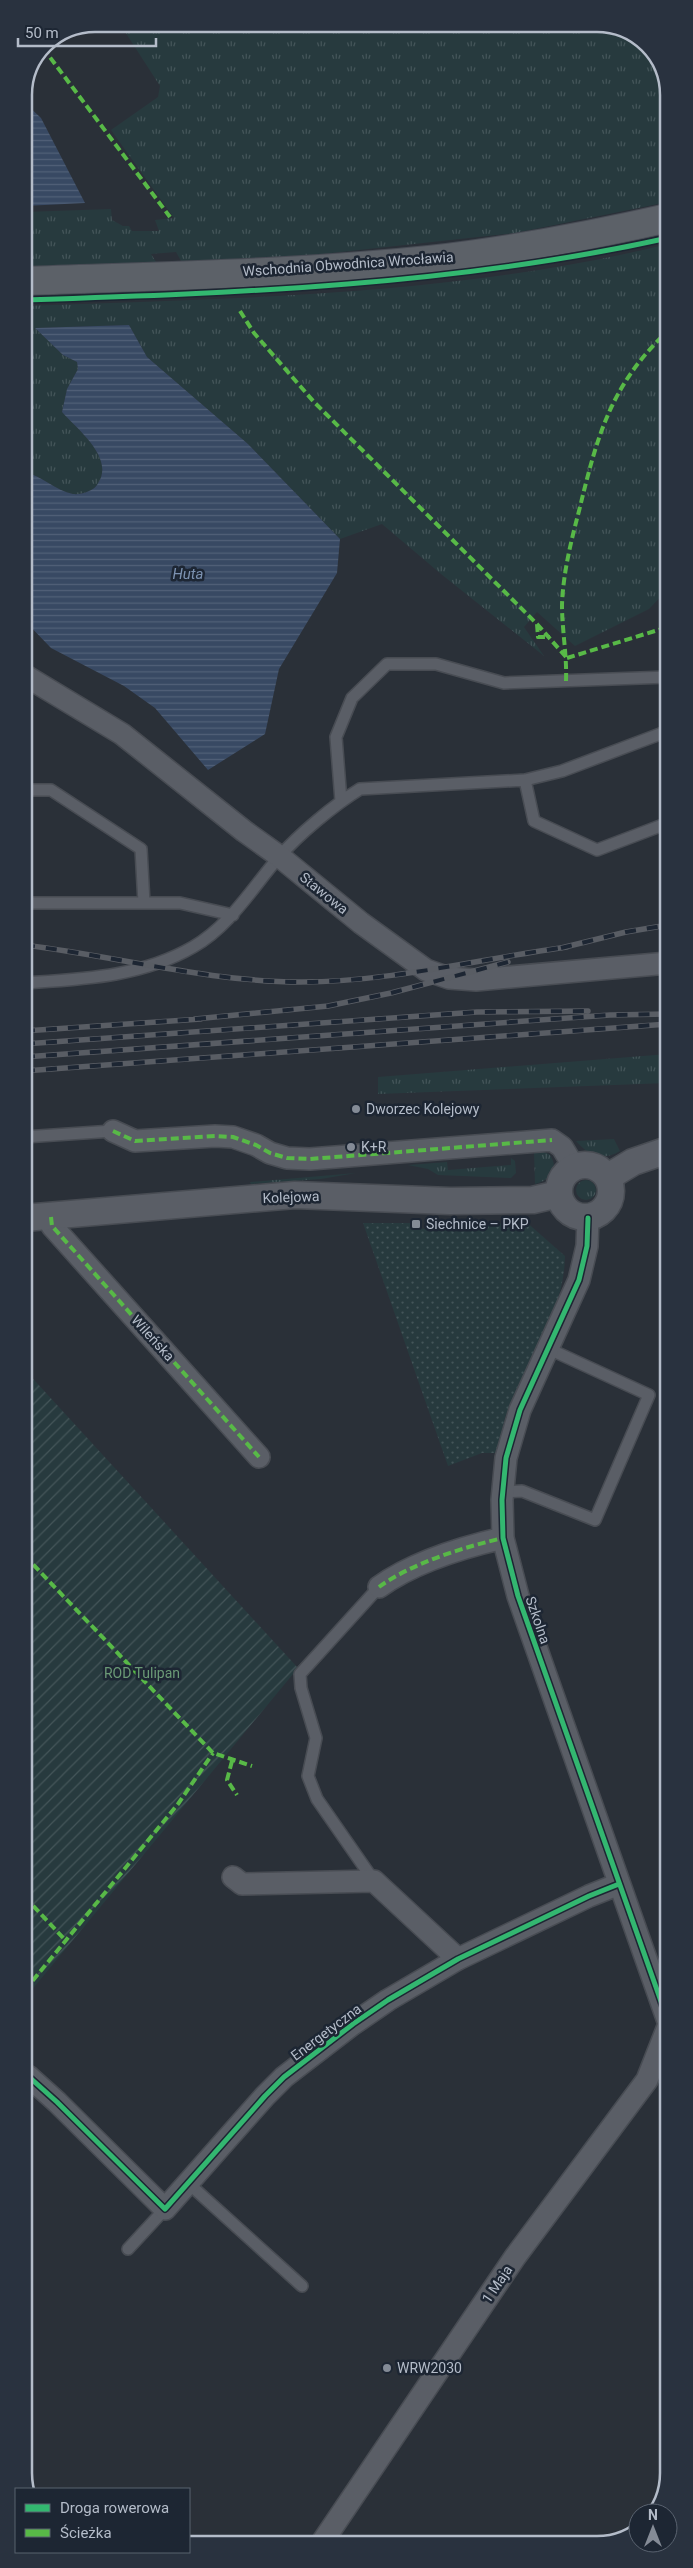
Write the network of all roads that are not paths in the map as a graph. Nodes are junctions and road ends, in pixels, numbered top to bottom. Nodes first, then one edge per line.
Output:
1 (660, 220) edge
2 (33, 281) edge
3 (660, 677) edge
4 (33, 680) edge
5 (660, 734) edge
6 (525, 780) junction
7 (33, 790) edge
8 (341, 801) junction
9 (660, 826) edge
10 (279, 856) junction
11 (33, 903) edge
12 (144, 903) junction
13 (233, 915) junction
14 (660, 964) edge
15 (33, 982) edge
16 (112, 1131) joint
17 (33, 1136) edge
18 (660, 1153) edge
19 (574, 1166) junction
20 (608, 1177) junction
21 (558, 1194) junction
22 (51, 1217) junction
23 (33, 1218) edge
24 (588, 1218) junction
25 (549, 1349) junction
26 (259, 1456) dead end
27 (502, 1492) junction
28 (504, 1538) junction
29 (379, 1587) joint
30 (233, 1877) dead end
31 (374, 1881) junction
32 (619, 1884) junction
33 (458, 1960) junction
34 (660, 1999) edge
35 (660, 2047) edge
36 (33, 2082) edge
37 (187, 2182) junction
38 (165, 2208) junction
39 (128, 2250) dead end
40 (302, 2286) dead end
41 (327, 2535) edge

1 - 2 main road, Wschodnia Obwodnica Wrocławia
3 - 8 lane
4 - 10 street, Stawowa
5 - 6 lane
6 - 8 lane
6 - 9 lane
7 - 12 lane
8 - 10 lane
10 - 13 lane
10 - 14 street, Stawowa
11 - 12 lane
12 - 13 lane
13 - 15 lane
16 - 17 lane
16 - 19 street
18 - 20 street
19 - 20 street
19 - 21 street
20 - 24 street
21 - 22 street, Kolejowa
21 - 24 street
22 - 23 street, Kolejowa
22 - 26 street, Wileńska
24 - 25 street, Szkolna
25 - 27 street, Szkolna
25 - 27 lane
27 - 28 street, Szkolna
28 - 29 street
28 - 32 street, Szkolna
29 - 31 lane
30 - 31 street
31 - 33 street
32 - 33 street, Energetyczna
32 - 34 street, Szkolna
33 - 37 street, Energetyczna
35 - 41 street, 1 Maja
36 - 38 street
37 - 38 street, Energetyczna
37 - 40 lane
38 - 39 lane, Energetyczna

